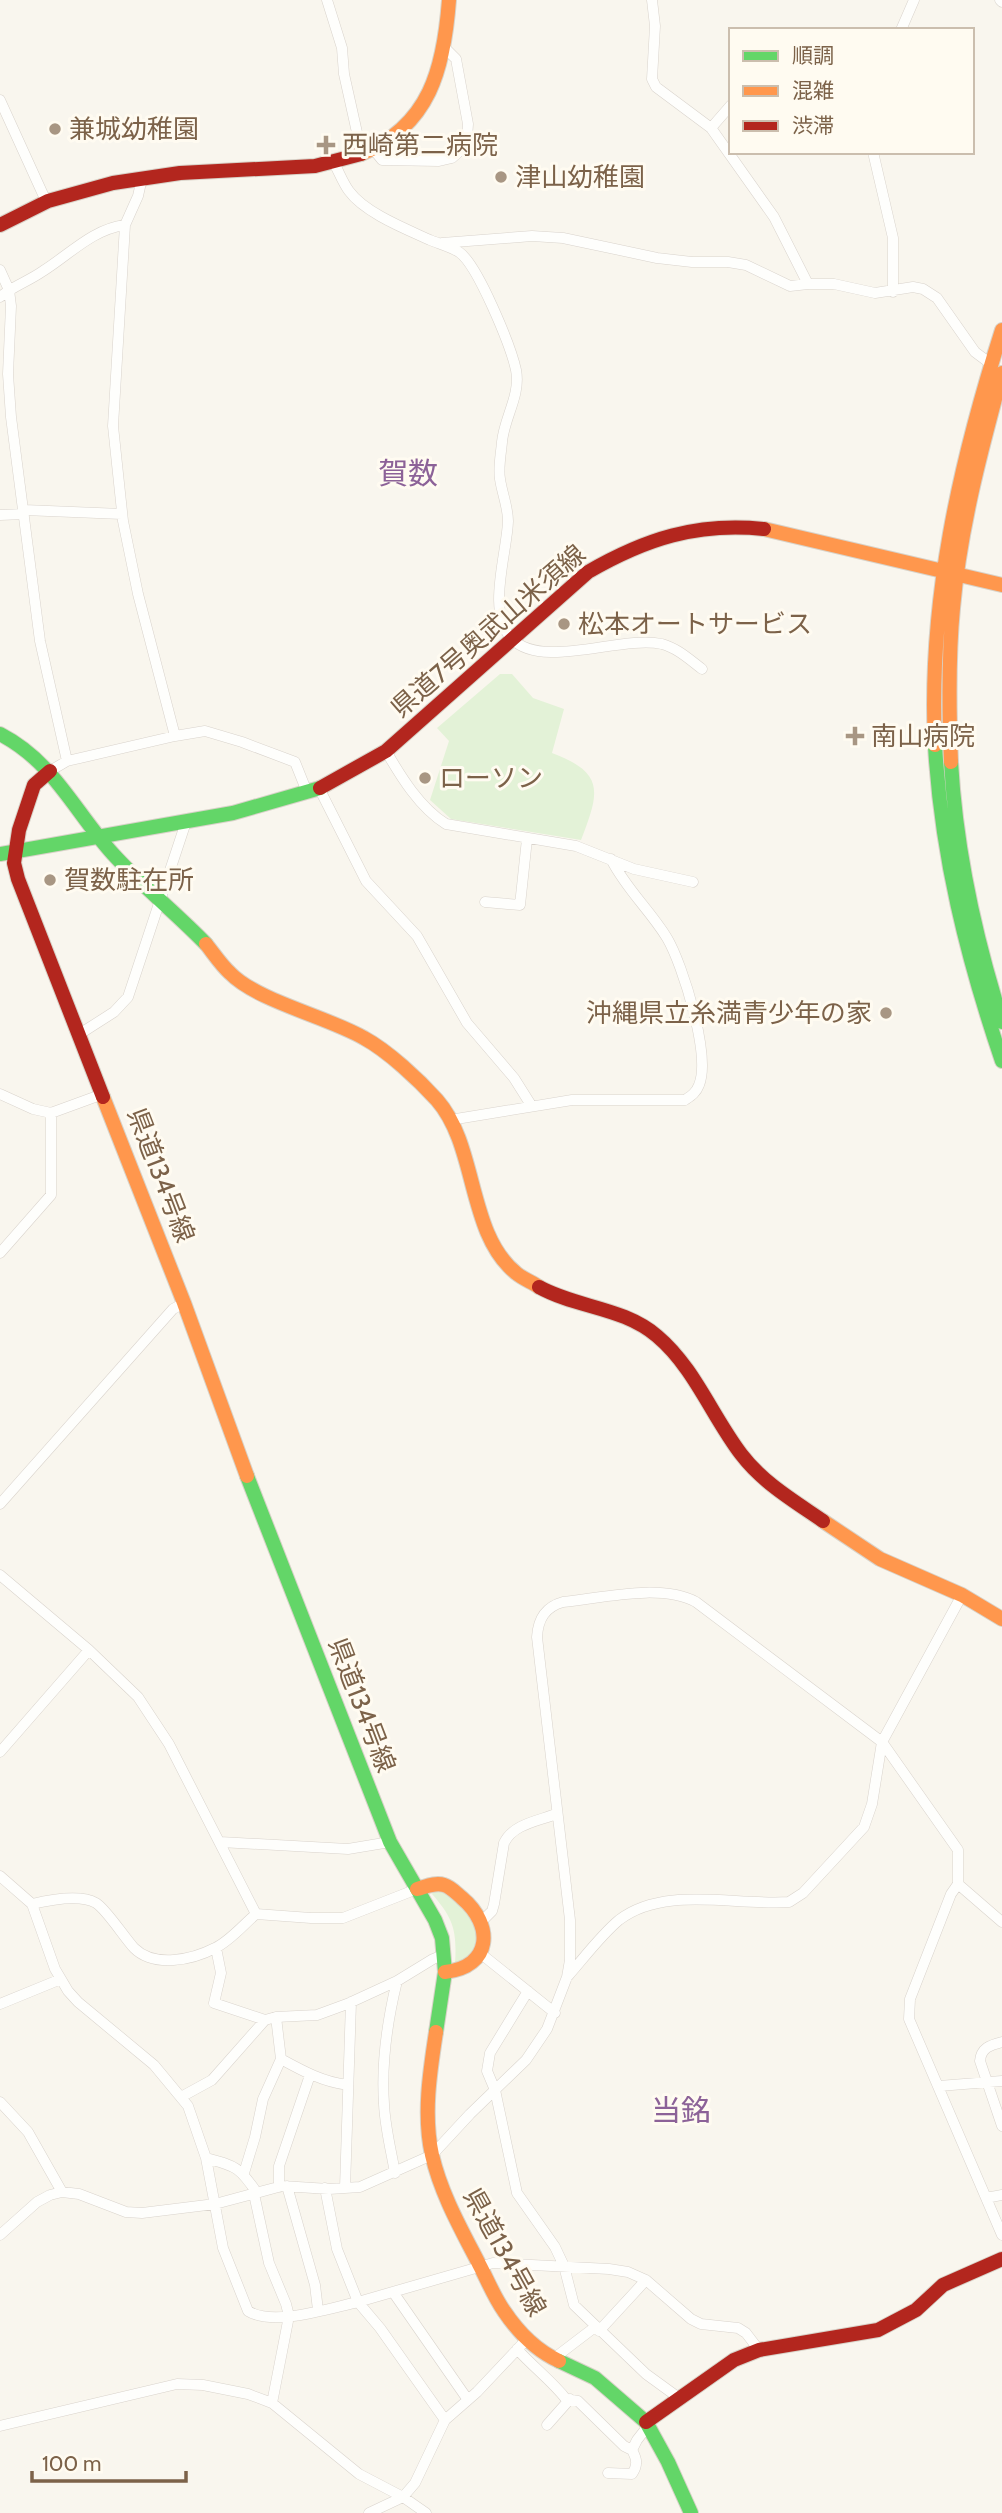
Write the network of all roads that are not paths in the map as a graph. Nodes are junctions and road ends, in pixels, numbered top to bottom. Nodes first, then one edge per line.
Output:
1 (327, 0) edge
2 (449, 0) edge
3 (652, 0) edge
4 (914, 0) edge
5 (902, 28) edge
6 (445, 48) junction
7 (0, 100) edge
8 (729, 107) edge
9 (711, 128) junction
10 (368, 153) junction
11 (729, 153) edge
12 (729, 154) edge
13 (873, 154) edge
14 (334, 163) junction
15 (142, 178) junction
16 (46, 201) junction
17 (0, 225) edge
18 (125, 225) junction
19 (438, 243) junction
20 (0, 270) edge
21 (808, 284) junction
22 (9, 290) junction
23 (893, 292) junction
24 (0, 297) edge
25 (1002, 330) edge
26 (997, 369) edge
27 (24, 512) junction
28 (122, 514) junction
29 (0, 515) edge
30 (942, 572) junction
31 (957, 576) junction
32 (1002, 585) edge
33 (512, 639) junction
34 (702, 669) dead end
35 (0, 734) edge
36 (175, 736) junction
37 (386, 751) junction
38 (66, 761) junction
39 (50, 771) junction
40 (313, 790) junction
41 (186, 822) junction
42 (98, 837) junction
43 (527, 839) junction
44 (7, 852) edge
45 (611, 859) junction
46 (693, 882) dead end
47 (161, 902) junction
48 (485, 902) dead end
49 (1002, 1022) edge
50 (78, 1035) junction
51 (1002, 1061) edge
52 (0, 1094) edge
53 (103, 1094) junction
54 (530, 1105) junction
55 (51, 1113) junction
56 (450, 1120) junction
57 (0, 1253) edge
58 (184, 1303) junction
59 (0, 1504) edge
60 (0, 1575) edge
61 (962, 1595) junction
62 (1002, 1619) edge
63 (89, 1650) junction
64 (882, 1742) junction
65 (0, 1752) edge
66 (556, 1814) junction
67 (220, 1842) junction
68 (390, 1842) junction
69 (0, 1876) edge
70 (958, 1884) junction
71 (417, 1889) junction
72 (32, 1904) junction
73 (256, 1914) junction
74 (482, 1921) junction
75 (1002, 1922) edge
76 (216, 1948) junction
77 (480, 1953) junction
78 (445, 1954) junction
79 (445, 1972) junction
80 (567, 1977) junction
81 (61, 1979) junction
82 (397, 1981) junction
83 (528, 1991) junction
84 (351, 2002) junction
85 (0, 2004) edge
86 (555, 2013) junction
87 (276, 2017) junction
88 (265, 2020) junction
89 (1002, 2042) edge
90 (281, 2059) junction
91 (310, 2075) junction
92 (1002, 2081) edge
93 (987, 2084) junction
94 (348, 2085) junction
95 (939, 2086) junction
96 (495, 2090) junction
97 (181, 2097) junction
98 (0, 2102) edge
99 (1002, 2126) edge
100 (432, 2155) junction
101 (206, 2158) junction
102 (244, 2173) junction
103 (395, 2173) junction
104 (283, 2186) junction
105 (345, 2188) junction
106 (325, 2189) junction
107 (62, 2192) junction
108 (255, 2193) junction
109 (1002, 2195) edge
110 (986, 2198) junction
111 (215, 2204) junction
112 (0, 2235) edge
113 (1002, 2235) edge
114 (1002, 2259) edge
115 (564, 2266) junction
116 (480, 2268) junction
117 (646, 2280) junction
118 (393, 2292) junction
119 (358, 2302) junction
120 (318, 2310) junction
121 (289, 2316) junction
122 (597, 2329) junction
123 (522, 2344) junction
124 (759, 2350) junction
125 (553, 2359) junction
126 (679, 2398) junction
127 (570, 2399) junction
128 (468, 2400) junction
129 (272, 2403) junction
130 (445, 2420) junction
131 (647, 2424) junction
132 (547, 2425) dead end
133 (0, 2426) edge
134 (632, 2450) junction
135 (608, 2473) dead end
136 (403, 2497) junction
137 (369, 2513) edge
138 (426, 2513) edge
139 (691, 2513) edge

1 - 10 street
2 - 6 main road
3 - 9 street
4 - 5 street
6 - 10 main road
6 - 10 street
7 - 16 street
8 - 9 street
9 - 11 street
10 - 14 main road
12 - 21 street
13 - 23 street
14 - 15 main road
14 - 19 street
15 - 16 main road
15 - 18 street
16 - 17 main road
18 - 22 street
18 - 28 street
19 - 21 street
19 - 33 street
20 - 22 street
21 - 23 street
22 - 24 street
22 - 27 street
23 - 26 street
25 - 26 main road
26 - 30 main road
26 - 31 main road
27 - 28 street
27 - 29 street
27 - 38 street
28 - 36 street
30 - 31 main road, 県道7号奥武山米須線
30 - 33 main road, 県道7号奥武山米須線
30 - 51 main road
31 - 32 main road, 県道7号奥武山米須線
31 - 49 main road
33 - 34 street
33 - 37 main road, 県道7号奥武山米須線
35 - 39 main road
36 - 38 street
36 - 40 street
37 - 40 main road, 県道7号奥武山米須線
37 - 43 street
38 - 39 street
39 - 42 main road
39 - 44 main road
40 - 41 main road, 県道7号奥武山米須線
40 - 54 street
41 - 42 main road, 県道7号奥武山米須線
41 - 47 street
42 - 44 main road, 県道7号奥武山米須線
42 - 47 main road
43 - 45 street
43 - 48 street
44 - 50 main road, 県道134号線
45 - 46 street
45 - 54 street
47 - 50 street
47 - 56 main road
50 - 53 main road, 県道134号線
52 - 55 street
53 - 55 street
53 - 58 main road, 県道134号線
54 - 56 street
55 - 57 street
56 - 61 main road
58 - 59 street
58 - 68 main road, 県道134号線
60 - 63 street
61 - 62 main road
61 - 64 street
63 - 65 street
63 - 67 street
64 - 66 street
64 - 70 street
64 - 80 street
66 - 74 street
66 - 80 street
67 - 68 street
67 - 73 street
68 - 71 main road, 県道134号線
69 - 72 street
70 - 75 street
70 - 95 street
71 - 73 street
71 - 74 main road
71 - 78 main road, 県道134号線
72 - 76 street
72 - 81 street
73 - 76 street
74 - 77 main road
76 - 88 street
77 - 79 main road
77 - 83 street
78 - 79 main road, 県道134号線
78 - 82 street
79 - 100 main road, 県道134号線
80 - 86 street
81 - 85 street
81 - 97 street
82 - 84 street
82 - 103 street
83 - 86 street
83 - 96 street
84 - 87 street
84 - 94 street
86 - 96 street
87 - 88 street
87 - 90 street
88 - 97 street
89 - 93 street
90 - 91 street
90 - 102 street
91 - 94 street
91 - 104 street
92 - 93 street
93 - 95 street
93 - 99 street
94 - 105 street
95 - 110 street
96 - 100 street
96 - 115 street
97 - 101 street
98 - 107 street
100 - 103 street
100 - 116 main road, 県道134号線
101 - 102 street
101 - 111 street
102 - 108 street
103 - 105 street
104 - 106 street
104 - 108 street
104 - 120 street
105 - 106 street
106 - 119 street
107 - 111 street
107 - 112 street
108 - 111 street
108 - 121 street
109 - 110 street
110 - 113 street
111 - 121 street
114 - 124 main road
115 - 116 street
115 - 117 street
115 - 122 street
116 - 118 street
116 - 123 main road, 県道134号線
117 - 122 street
117 - 124 street
118 - 119 street
118 - 128 street
119 - 120 street
119 - 130 street
120 - 121 street
121 - 129 street
122 - 125 street
122 - 126 street
123 - 125 main road, 県道134号線
123 - 127 street
123 - 128 street
124 - 126 main road
125 - 131 main road, 県道134号線
126 - 131 main road
127 - 132 street
127 - 134 street
128 - 130 street
129 - 133 street
129 - 136 street
130 - 136 street
131 - 134 street
131 - 139 main road, 県道134号線
134 - 135 street
136 - 137 street
136 - 138 street

